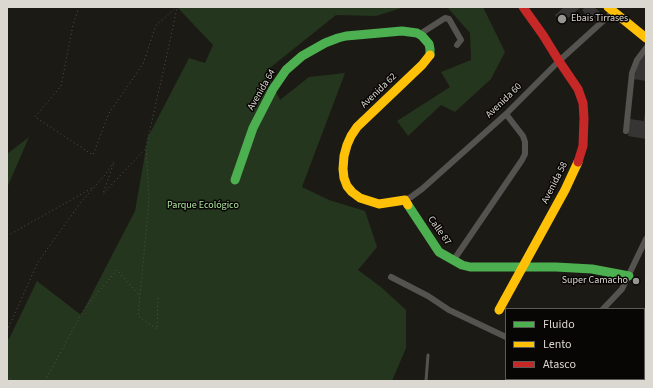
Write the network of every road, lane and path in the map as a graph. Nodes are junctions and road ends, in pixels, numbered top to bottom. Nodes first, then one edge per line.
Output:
1 (79, 7) edge
2 (177, 7) edge
3 (523, 7) edge
4 (611, 9) edge
5 (420, 34) junction
6 (646, 38) edge
7 (456, 45) dead end
8 (645, 50) edge
9 (559, 61) junction
10 (506, 114) junction
11 (626, 132) dead end
12 (146, 148) junction
13 (235, 180) dead end
14 (95, 187) junction
15 (405, 200) junction
16 (7, 236) edge
17 (646, 239) edge
18 (453, 261) junction
19 (522, 267) junction
20 (628, 276) junction
21 (391, 277) dead end
22 (158, 295) dead end
23 (140, 296) junction
24 (607, 308) edge
25 (500, 310) dead end
26 (7, 331) edge
27 (505, 337) edge
28 (428, 355) dead end
29 (7, 376) edge
30 (13, 381) edge
31 (45, 381) edge
32 (426, 381) edge

1 - 2 path
2 - 12 path
3 - 9 street, Avenida 58
4 - 6 street
4 - 9 street, Avenida 60
5 - 7 street
5 - 13 street, Avenida 64
5 - 15 street, Avenida 62
8 - 11 street
9 - 10 street, Avenida 60
9 - 19 street, Avenida 58
10 - 15 street, Avenida 60
10 - 18 street
12 - 14 path
12 - 23 path
14 - 16 path
14 - 26 path
15 - 18 street, Calle 87
17 - 20 street
18 - 19 street, Calle 87
19 - 20 street, Calle 87
19 - 25 street, Avenida 58
20 - 24 street
21 - 27 street
22 - 23 path
23 - 31 path
28 - 32 lane
29 - 30 path

